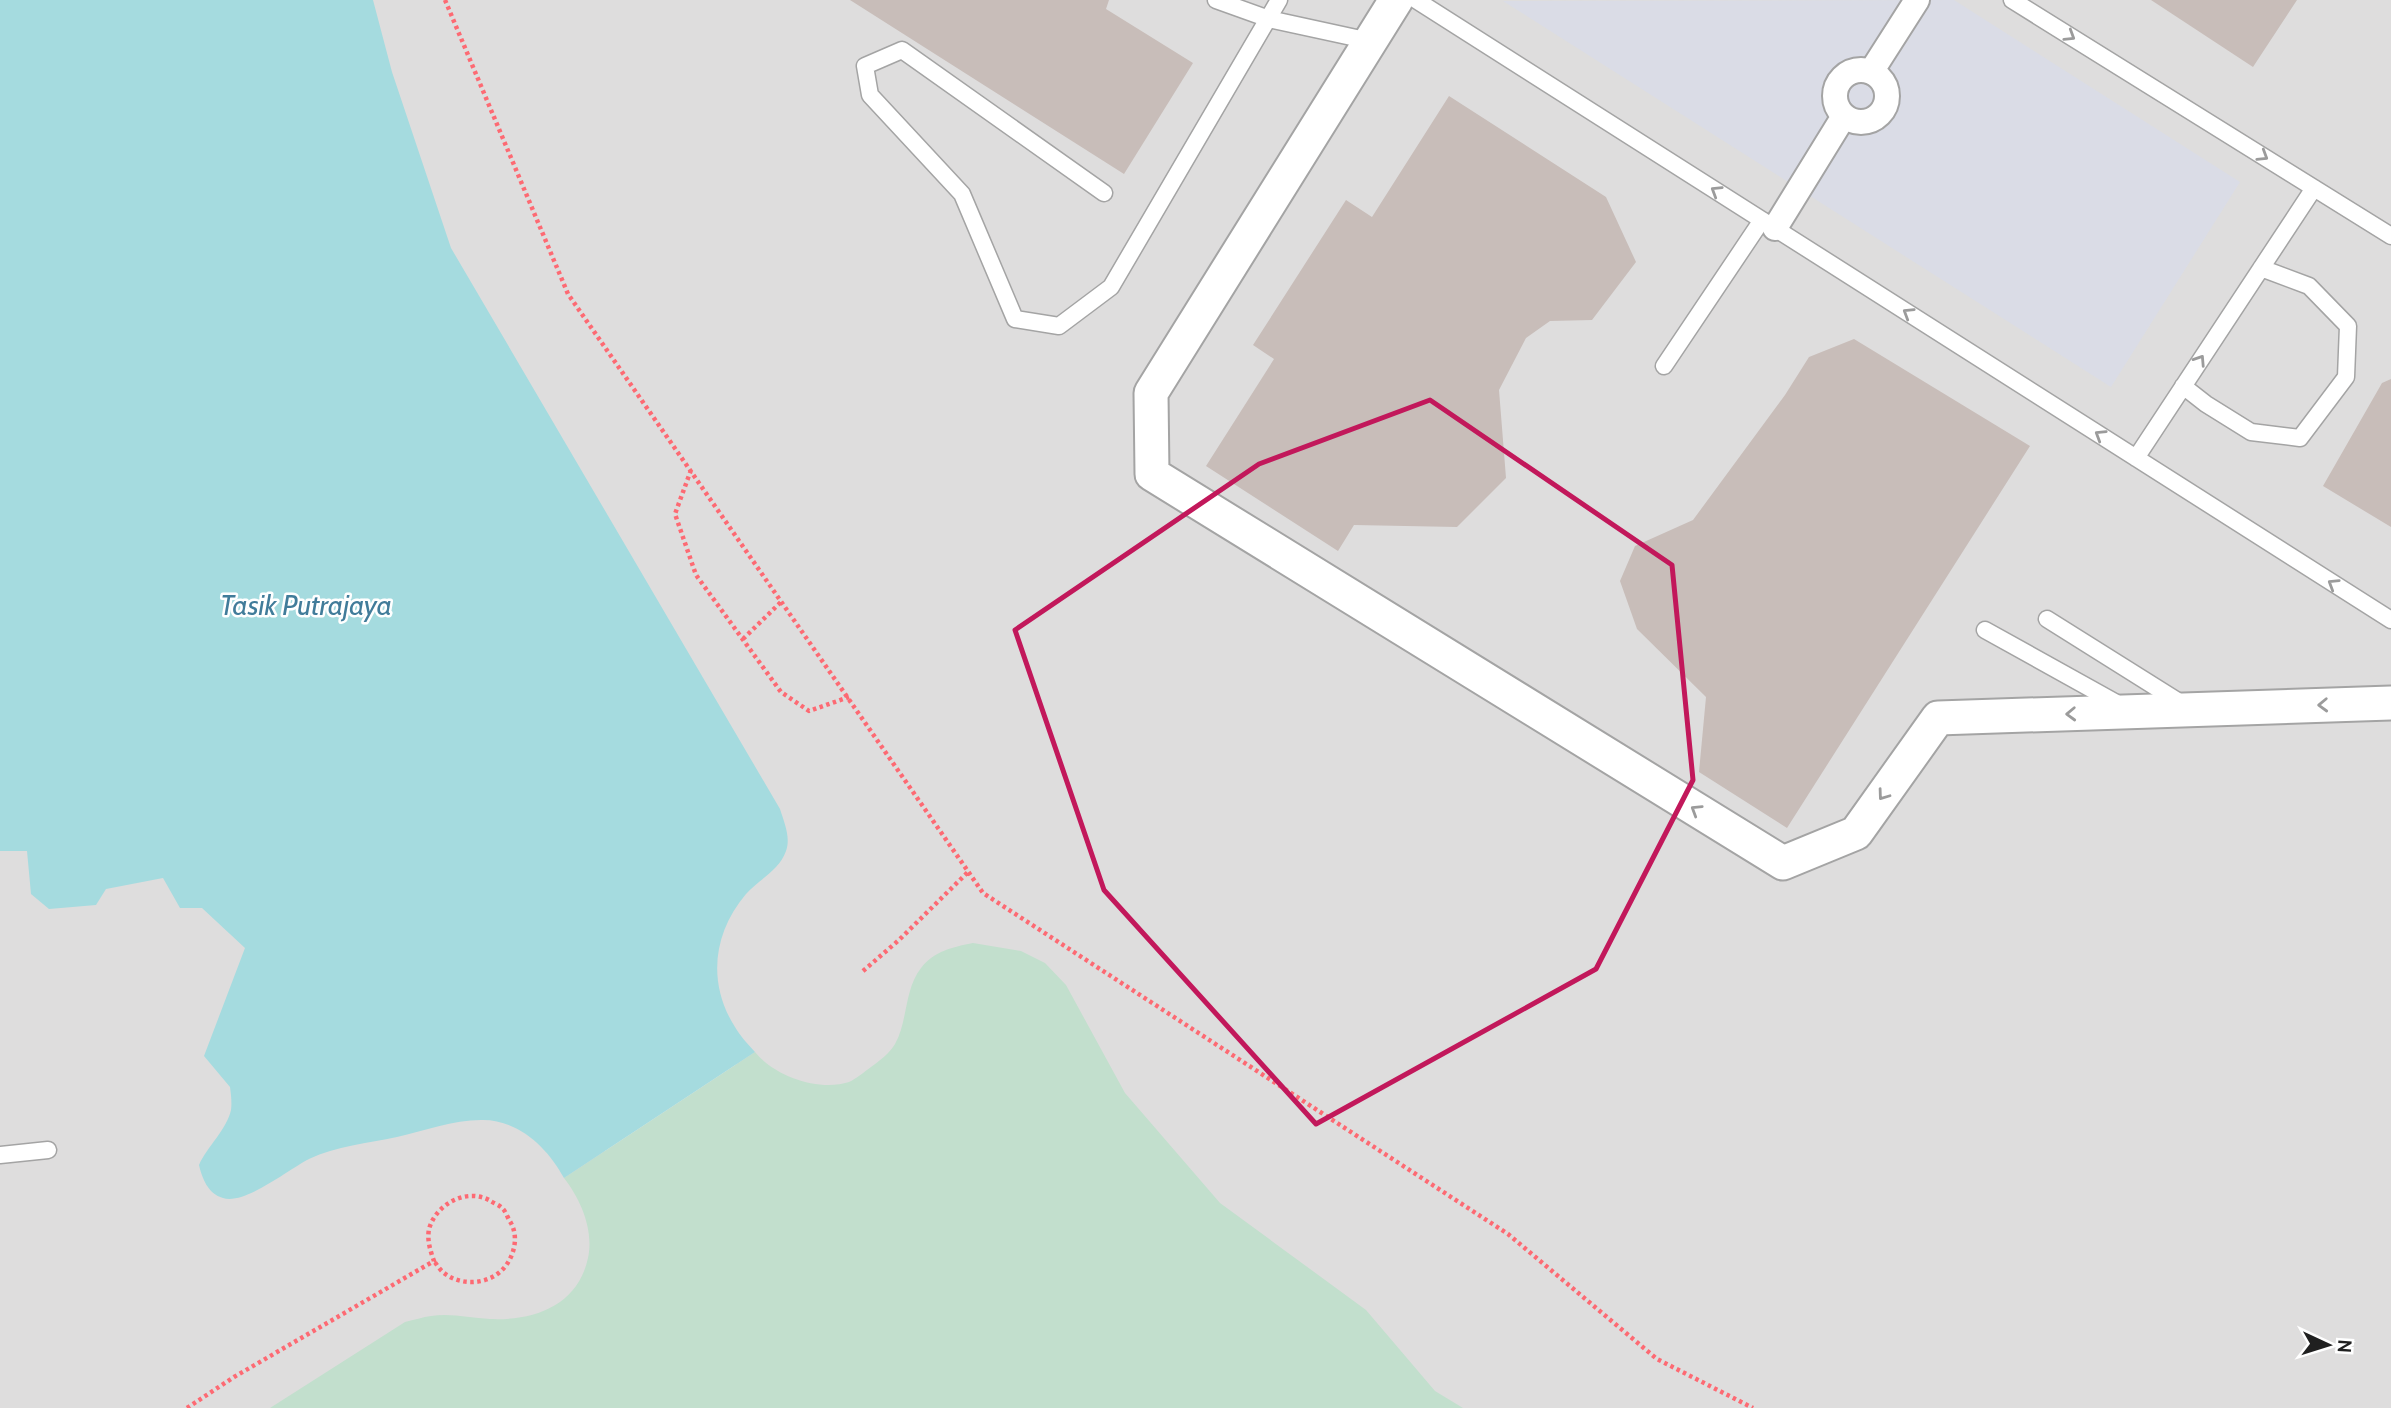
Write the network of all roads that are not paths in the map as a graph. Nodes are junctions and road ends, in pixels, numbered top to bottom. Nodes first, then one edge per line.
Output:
1 (1216, 0) edge
2 (1279, 0) edge
3 (1396, 0) edge
4 (1416, 0) edge
5 (1917, 0) edge
6 (2012, 0) edge
7 (1269, 19) junction
8 (1370, 41) junction
9 (1871, 72) junction
10 (1844, 116) junction
11 (2314, 188) junction
12 (1104, 193) dead end
13 (1769, 224) junction
14 (2391, 236) edge
15 (2261, 268) junction
16 (1664, 366) dead end
17 (2183, 386) junction
18 (2136, 458) junction
19 (2047, 619) dead end
20 (2391, 620) edge
21 (1985, 630) dead end
22 (2391, 703) edge
23 (2192, 710) junction
24 (2131, 712) junction
25 (48, 1150) dead end
26 (0, 1155) edge

1 - 7 lane
2 - 7 lane
3 - 8 street
13 -> 4 lane
5 - 9 street
6 -> 11 lane
7 - 8 lane
7 - 12 lane
24 -> 8 street
9 - 10 street
9 - 10 street
10 - 13 street
11 - 14 lane
11 - 15 lane
13 - 16 lane
18 -> 13 lane
17 -> 15 lane
15 - 17 lane
17 - 18 lane
20 -> 18 lane
19 - 23 lane
21 - 24 lane
22 -> 23 street
23 - 24 street
25 - 26 lane

